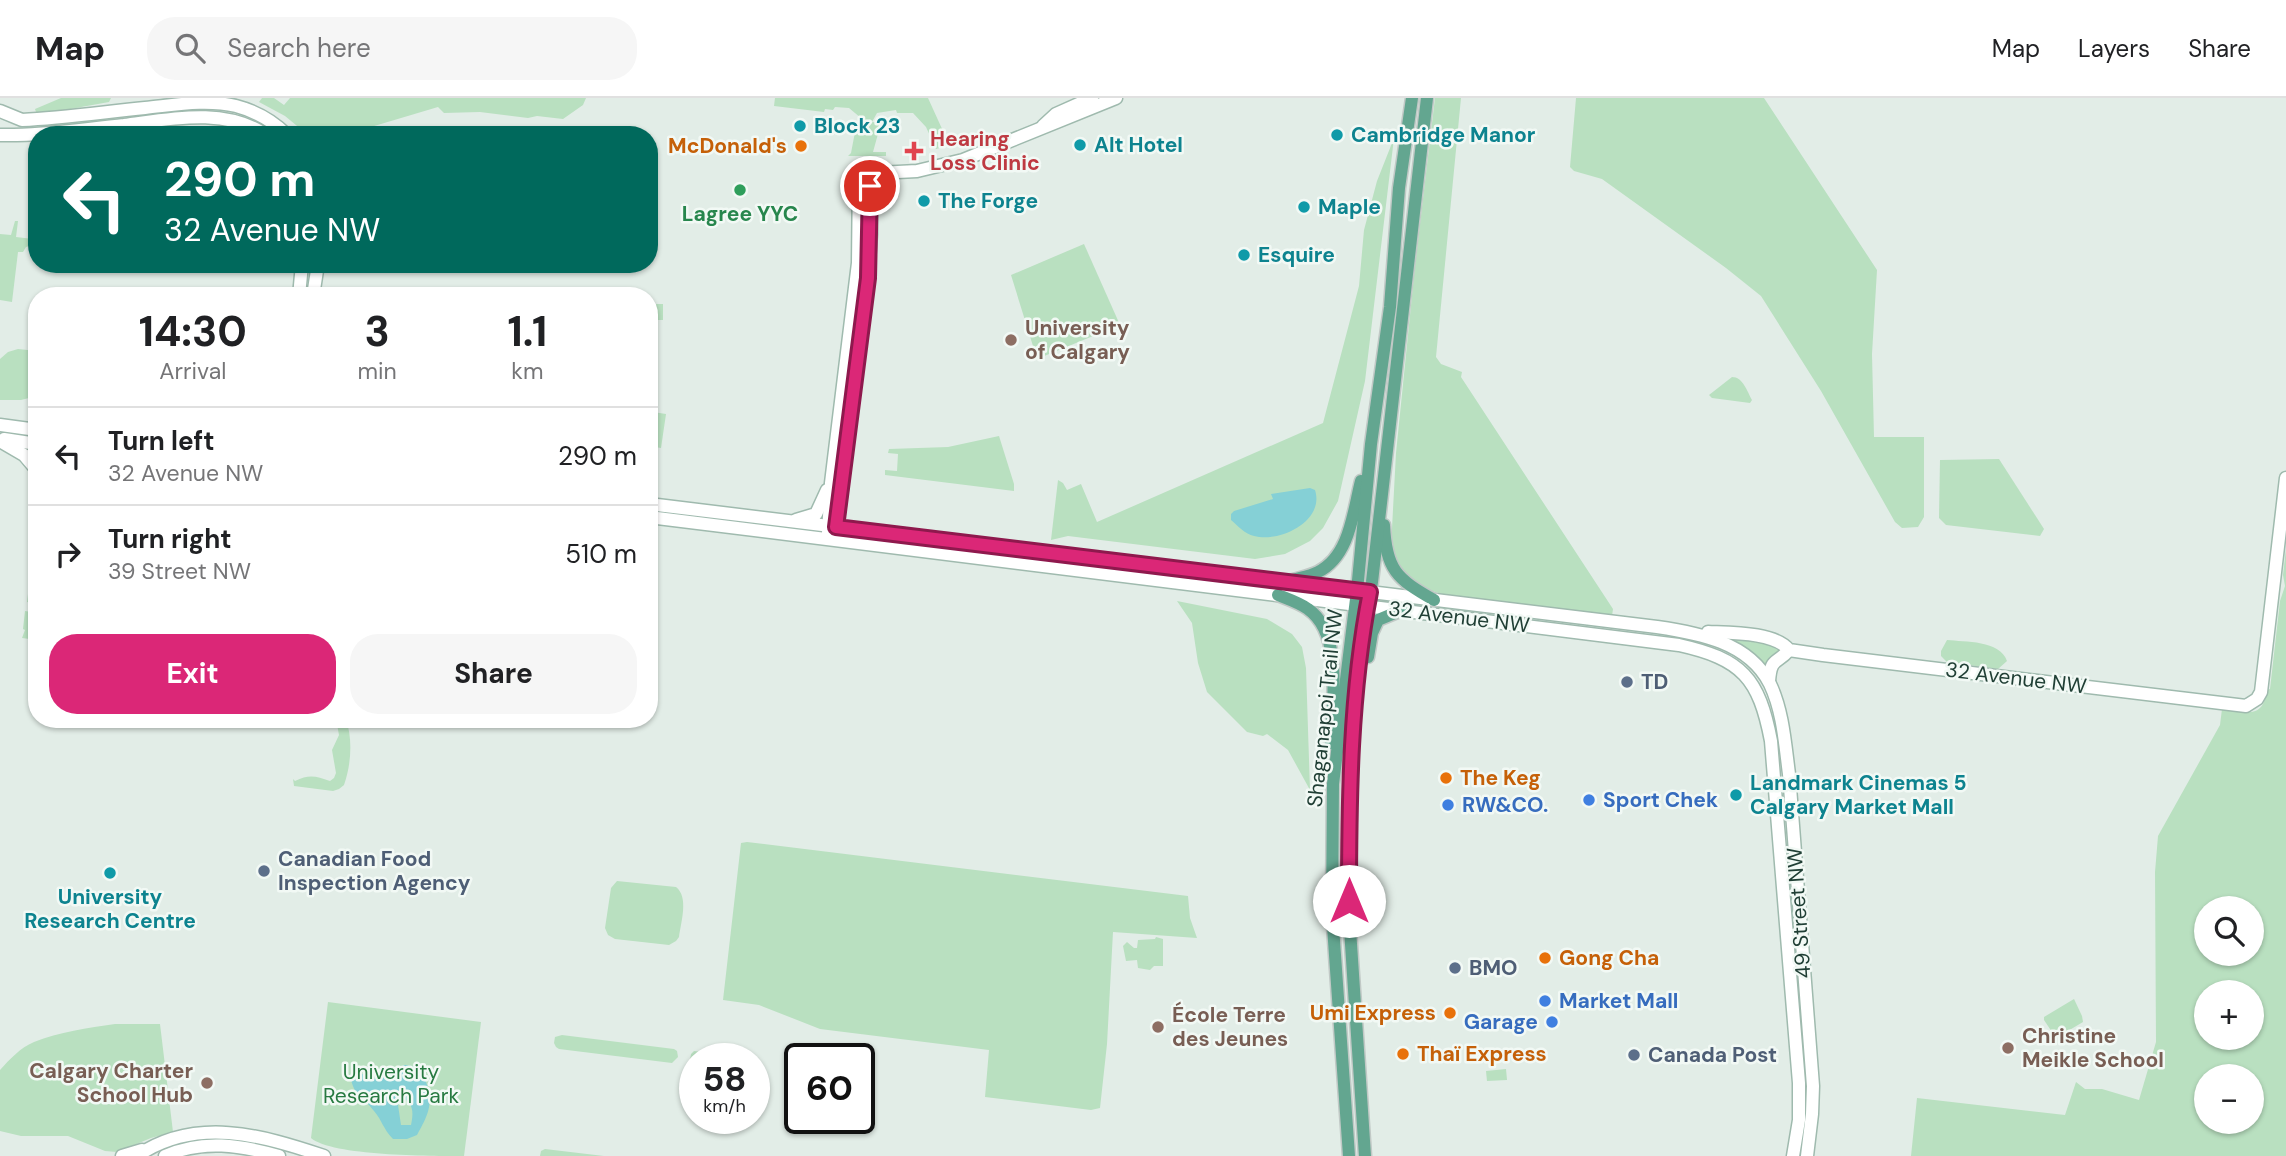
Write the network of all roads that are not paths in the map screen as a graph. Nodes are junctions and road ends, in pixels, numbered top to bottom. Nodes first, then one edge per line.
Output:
1 (1116, 98) edge
2 (1412, 98) edge
3 (1427, 98) edge
4 (1090, 102) edge
5 (0, 111) edge
6 (111, 126) edge
7 (247, 126) edge
8 (276, 126) edge
9 (28, 133) edge
10 (0, 135) edge
11 (865, 174) junction
12 (0, 425) edge
13 (28, 429) edge
14 (0, 440) edge
15 (28, 443) edge
16 (1371, 444) junction
17 (1386, 459) junction
18 (28, 460) edge
19 (2286, 478) edge
20 (831, 483) junction
21 (658, 504) edge
22 (658, 518) edge
23 (794, 521) junction
24 (832, 527) junction
25 (829, 541) junction
26 (1287, 582) junction
27 (1363, 592) junction
28 (1278, 595) junction
29 (1434, 600) junction
30 (1361, 605) junction
31 (1402, 610) junction
32 (1694, 632) junction
33 (1731, 646) joint
34 (1789, 650) junction
35 (1725, 659) joint
36 (1769, 681) junction
37 (1353, 760) junction
38 (1334, 784) junction
39 (149, 1147) junction
40 (122, 1156) edge
41 (136, 1156) edge
42 (165, 1156) edge
43 (279, 1156) edge
44 (324, 1156) edge
45 (1349, 1156) edge
46 (1365, 1156) edge
47 (1793, 1156) edge
48 (1807, 1156) edge

1 - 4 street
2 - 16 main road, Shaganappi Trail NW
3 - 17 main road, Shaganappi Trail NW
4 - 11 street
5 - 8 street
6 - 7 street
9 - 10 street
11 - 20 street
11 - 24 street
12 - 13 street
14 - 15 street
14 - 18 street
16 - 26 main road
16 - 27 main road, Shaganappi Trail NW
17 - 27 main road, Shaganappi Trail NW
17 - 29 main road
19 - 34 street, 32 Avenue NW
20 - 23 street
20 - 24 street
21 - 23 street, 32 Avenue NW
22 - 25 street, 32 Avenue NW
23 - 24 street, 32 Avenue NW
24 - 25 street
24 - 26 street, 32 Avenue NW
25 - 28 street, 32 Avenue NW
26 - 27 street, 32 Avenue NW
27 - 29 street, 32 Avenue NW
27 - 30 main road, Shaganappi Trail NW
28 - 30 street, 32 Avenue NW
28 - 38 main road
29 - 32 street, 32 Avenue NW
30 - 31 street, 32 Avenue NW
30 - 37 main road, Shaganappi Trail NW
30 - 38 main road, Shaganappi Trail NW
31 - 35 street, 32 Avenue NW
31 - 37 main road
32 - 33 street, 32 Avenue NW
32 - 34 street, 32 Avenue NW
33 - 36 street, 49 Street NW
34 - 36 street
35 - 47 street, 49 Street NW
36 - 48 street, 49 Street NW
37 - 46 main road, Shaganappi Trail NW
38 - 45 main road, Shaganappi Trail NW
39 - 40 street
39 - 41 street
39 - 44 street
42 - 43 street

